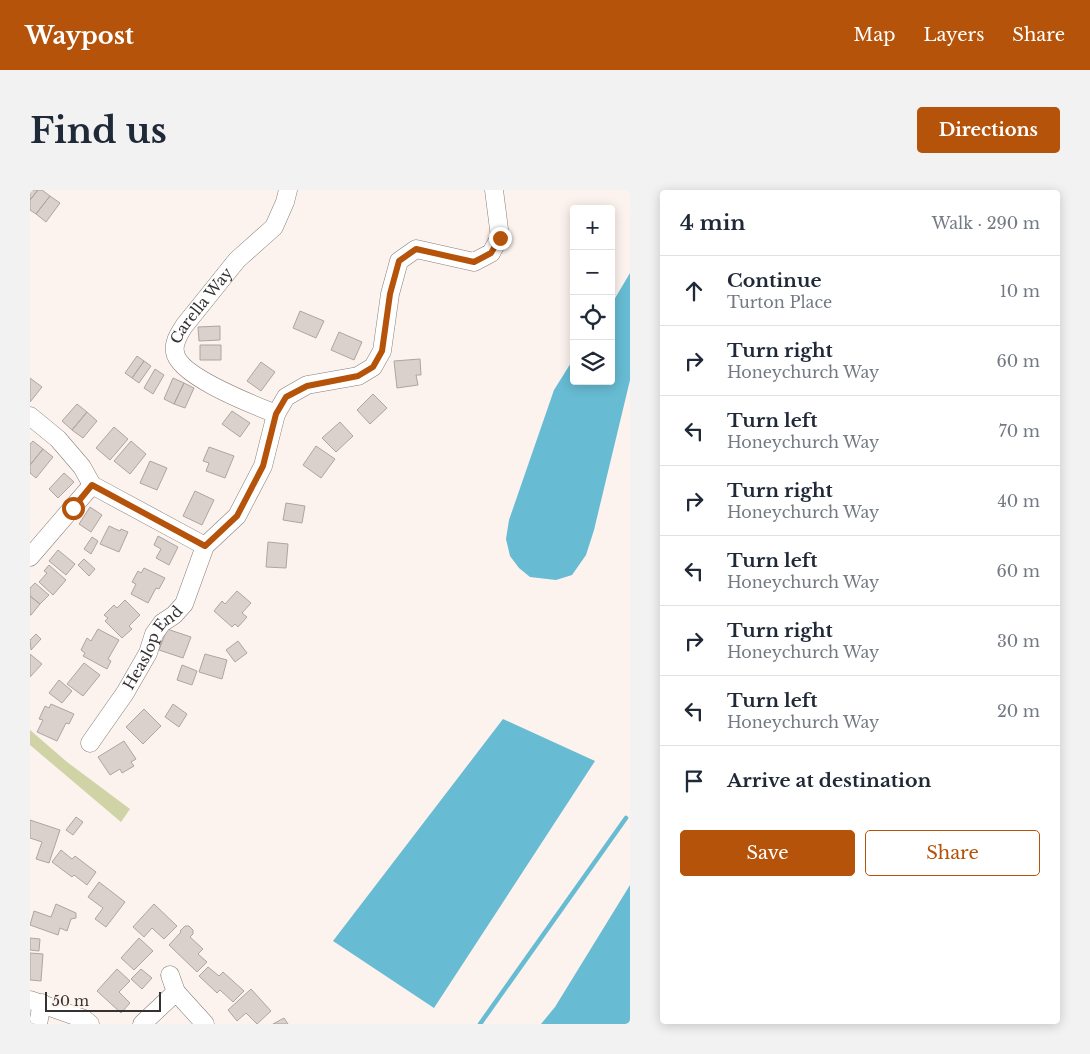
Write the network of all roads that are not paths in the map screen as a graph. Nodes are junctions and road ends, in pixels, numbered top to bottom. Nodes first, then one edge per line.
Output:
1 (288, 190) edge
2 (494, 190) edge
3 (276, 414) junction
4 (30, 416) edge
5 (92, 485) junction
6 (205, 546) junction
7 (30, 557) edge
8 (90, 743) dead end
9 (170, 975) dead end
10 (176, 992) junction
11 (36, 1001) edge
12 (38, 1024) edge
13 (90, 1024) edge
14 (142, 1024) edge
15 (205, 1024) edge

1 - 3 street, Carella Way
2 - 3 street
3 - 6 street
4 - 5 street
5 - 6 street
5 - 7 street
6 - 8 street, Heaslop End
9 - 10 street
10 - 14 street
10 - 15 street
11 - 12 street
11 - 13 street

